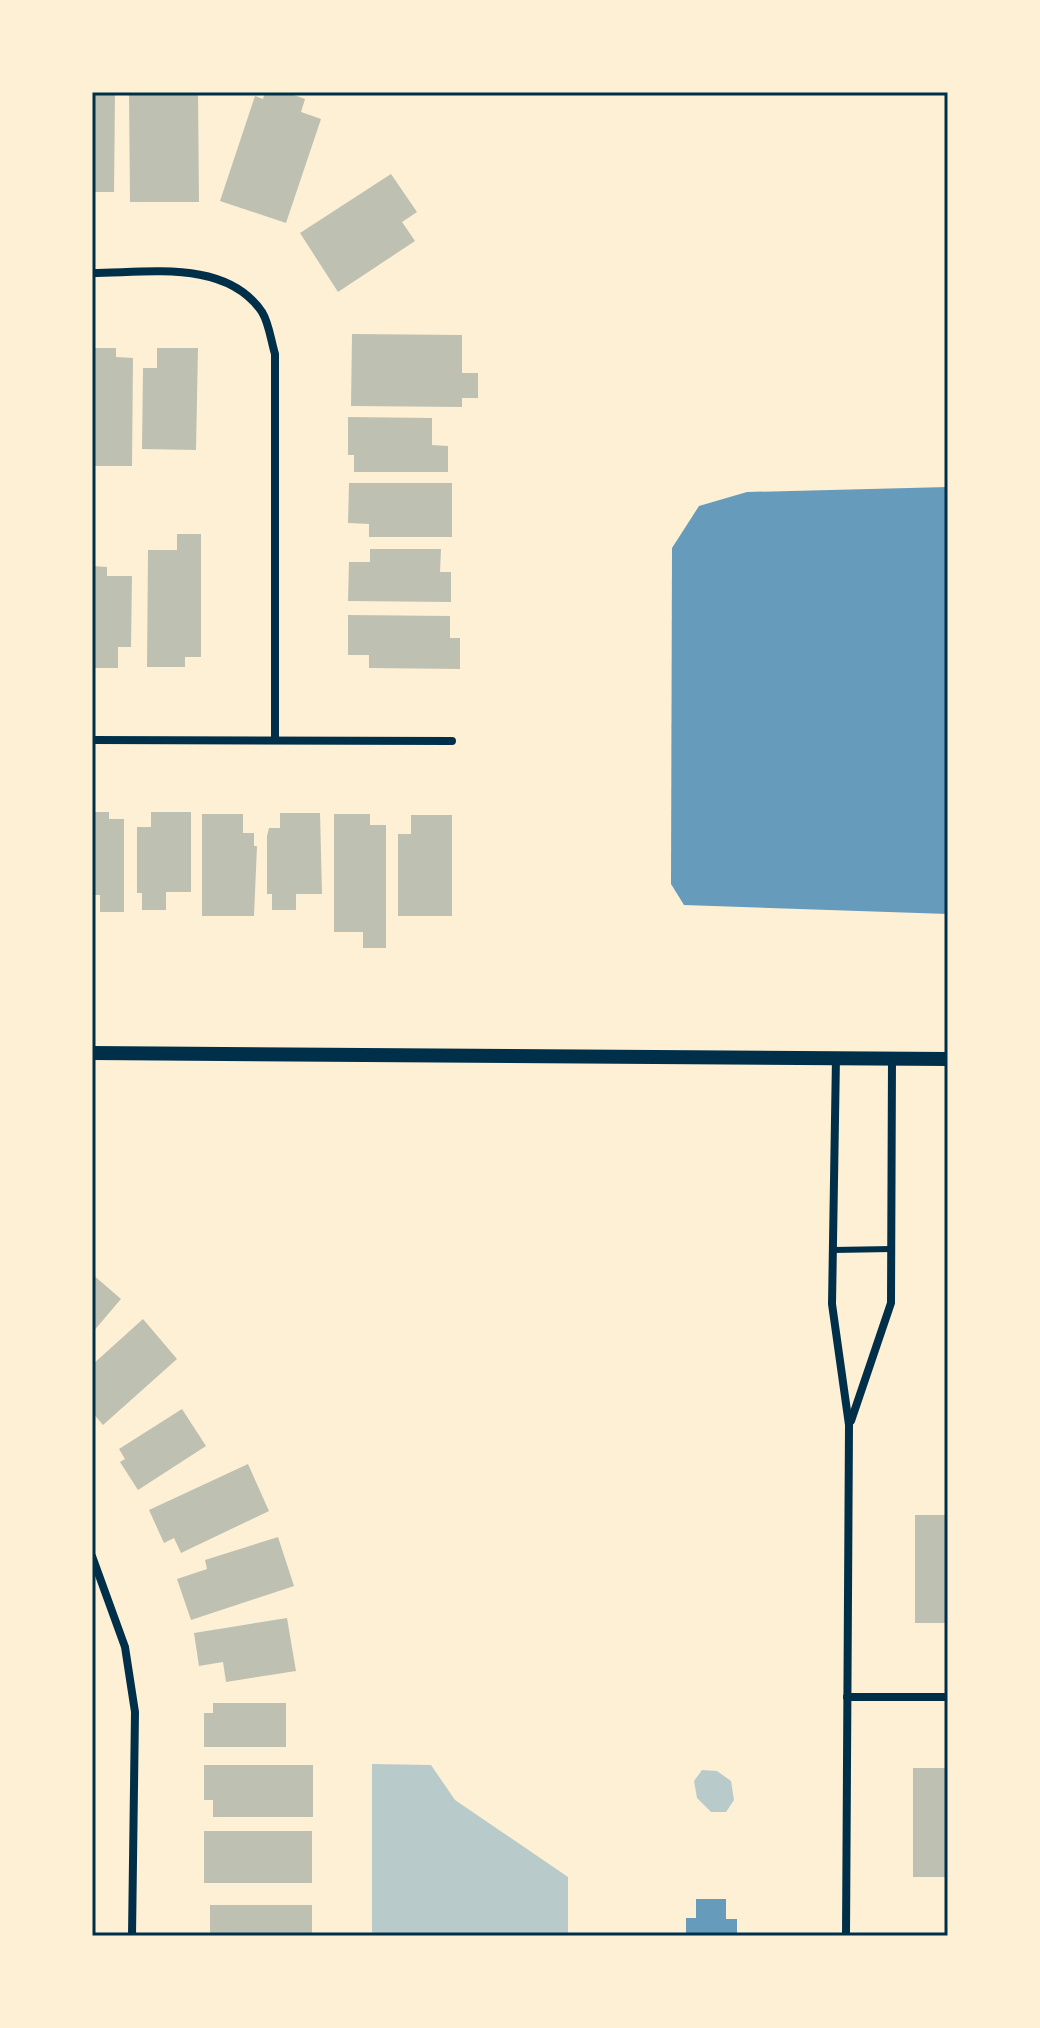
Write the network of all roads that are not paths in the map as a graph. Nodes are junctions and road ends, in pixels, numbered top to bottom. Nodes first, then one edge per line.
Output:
1 (92, 273) edge
2 (92, 740) edge
3 (275, 740) junction
4 (452, 741) dead end
5 (92, 1053) edge
6 (836, 1057) junction
7 (892, 1058) junction
8 (948, 1059) edge
9 (892, 1249) junction
10 (833, 1250) junction
11 (849, 1425) junction
12 (92, 1556) edge
13 (847, 1697) junction
14 (948, 1697) edge
15 (132, 1936) edge
16 (846, 1936) edge

1 - 3 street
2 - 3 street
3 - 4 street
5 - 6 street
6 - 7 street
6 - 10 street
7 - 8 street
7 - 9 street
9 - 10 lane
9 - 11 street
10 - 11 street
11 - 13 street
12 - 15 street
13 - 14 street
13 - 16 street

